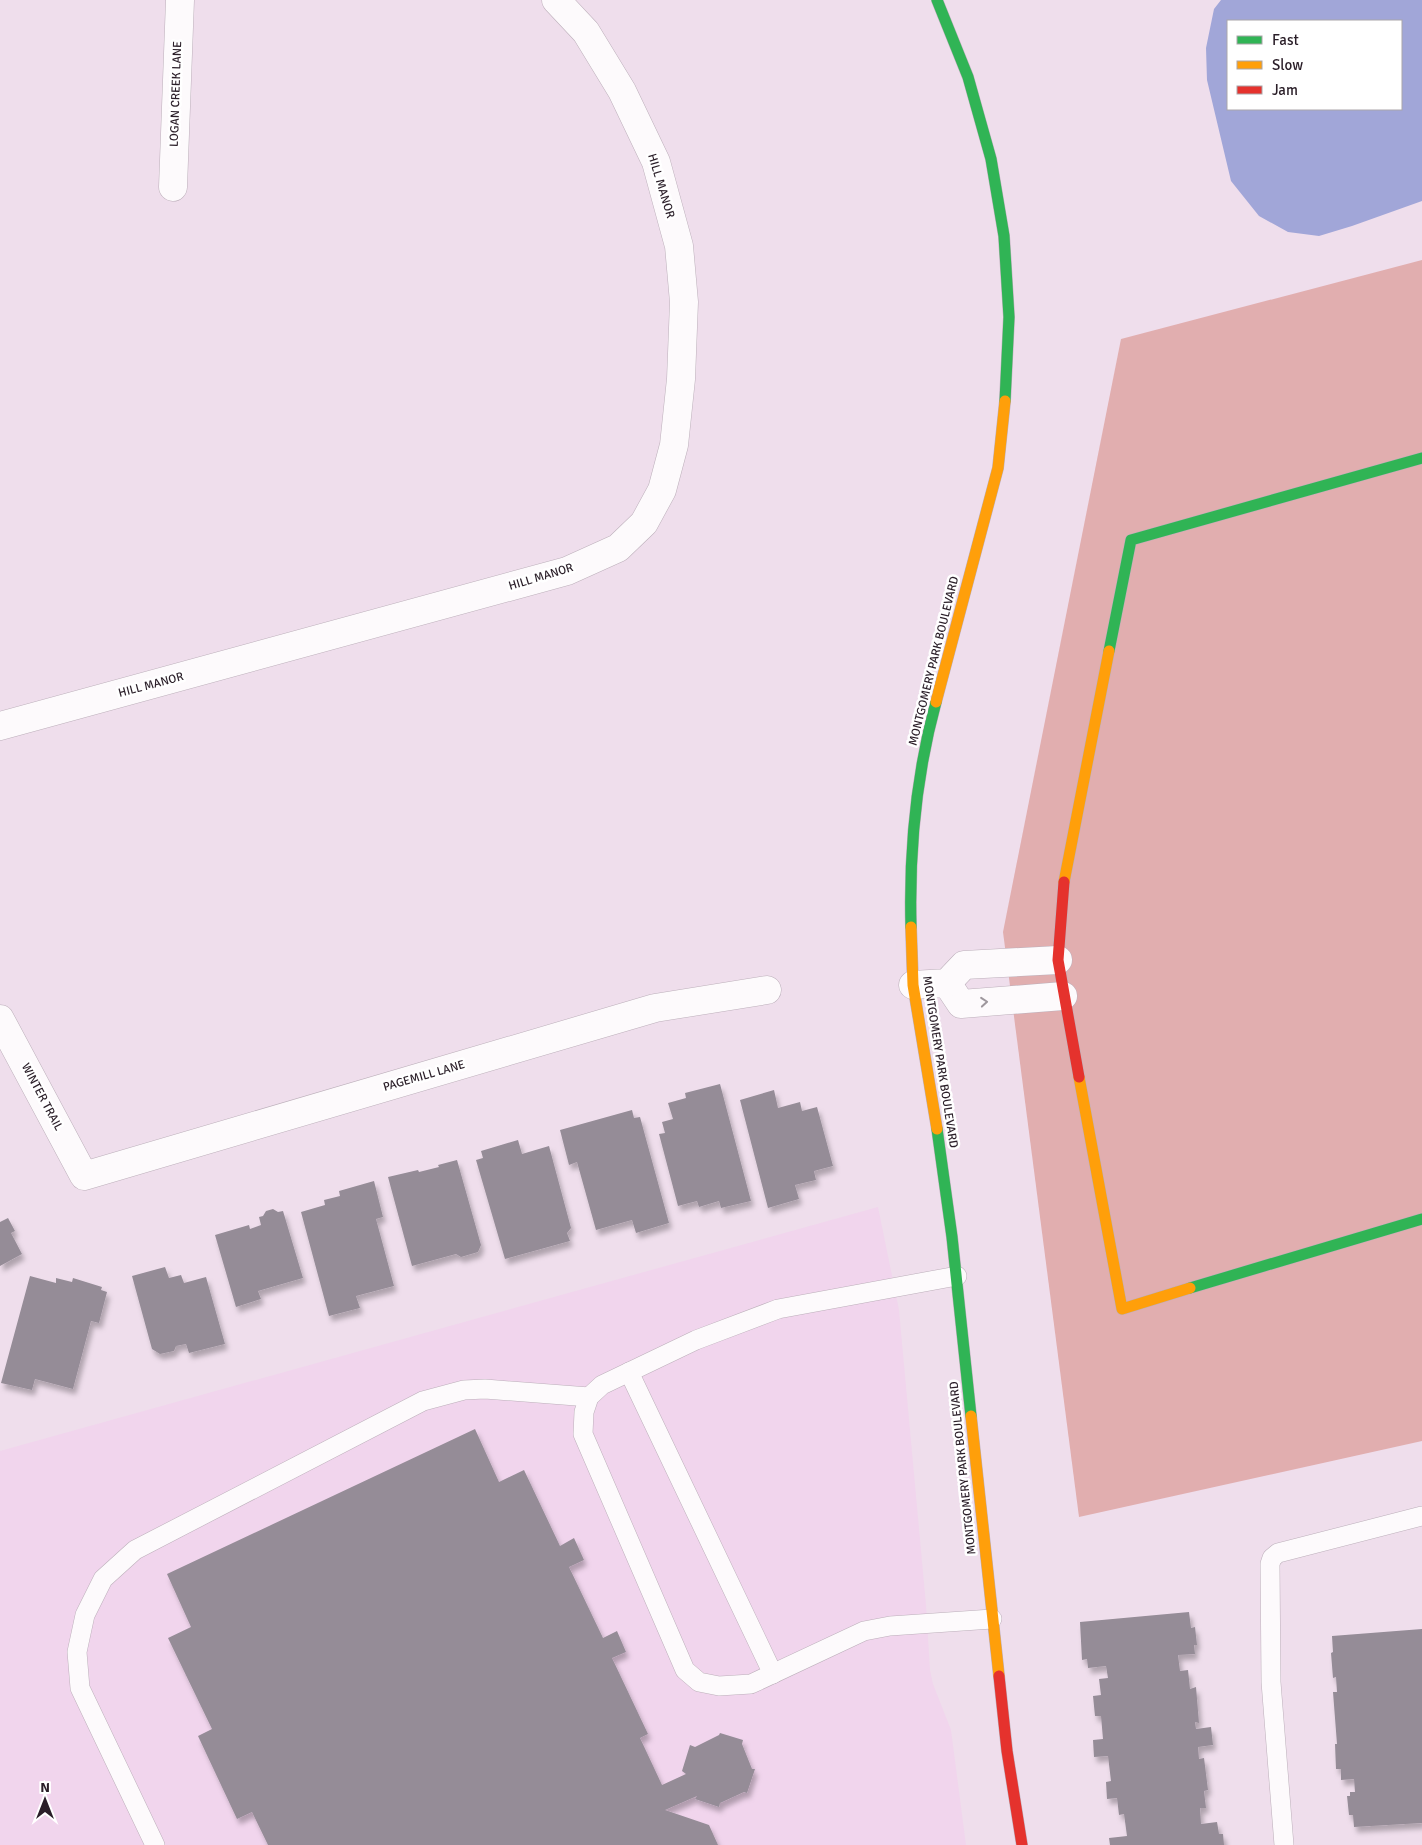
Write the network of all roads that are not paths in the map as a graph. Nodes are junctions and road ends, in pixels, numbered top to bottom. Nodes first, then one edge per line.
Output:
1 (180, 0) edge
2 (556, 0) edge
3 (937, 0) edge
4 (173, 187) dead end
5 (1422, 458) edge
6 (0, 726) edge
7 (1058, 960) junction
8 (947, 983) junction
9 (913, 985) junction
10 (768, 990) dead end
11 (1063, 996) junction
12 (0, 1019) edge
13 (84, 1176) joint
14 (1422, 1219) edge
15 (957, 1276) junction
16 (629, 1372) junction
17 (589, 1396) junction
18 (1422, 1516) edge
19 (992, 1619) junction
20 (773, 1674) junction
21 (155, 1845) edge
22 (1022, 1845) edge
23 (1284, 1845) edge

1 - 4 street, LOGAN CREEK LANE
2 - 6 street, HILL MANOR
3 - 9 street, MONTGOMERY PARK BOULEVARD
5 - 7 street
7 - 8 street
7 - 11 street
8 - 9 street
8 -> 11 street
9 - 15 street, MONTGOMERY PARK BOULEVARD
10 - 13 street, PAGEMILL LANE
11 - 14 street
12 - 13 street, WINTER TRAIL
15 - 16 lane
15 - 19 street, MONTGOMERY PARK BOULEVARD
16 - 17 lane
16 - 20 lane
17 - 20 lane
17 - 21 lane
18 - 23 lane
19 - 20 lane
19 - 22 street, MONTGOMERY PARK BOULEVARD

